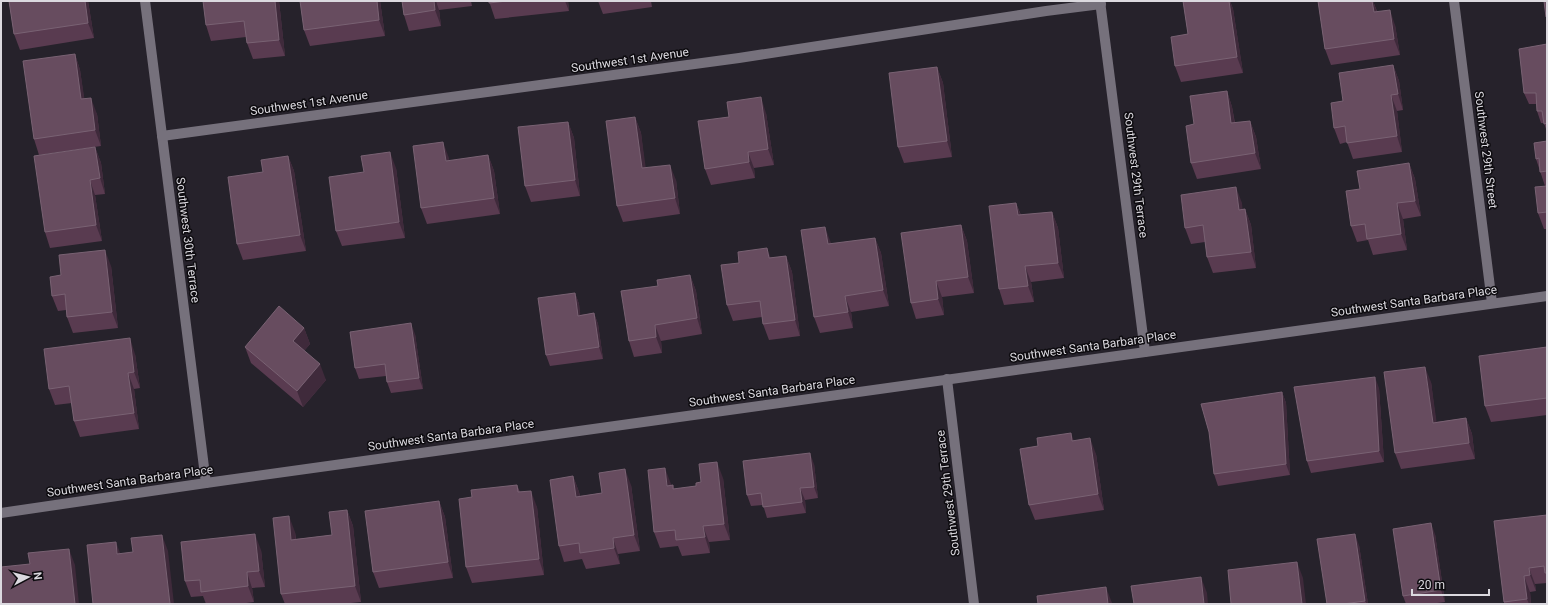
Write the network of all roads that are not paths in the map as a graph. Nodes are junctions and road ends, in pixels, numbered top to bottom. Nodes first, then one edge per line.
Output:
1 (145, 1) edge
2 (1454, 1) edge
3 (1100, 3) edge
4 (162, 136) junction
5 (1547, 296) edge
6 (1492, 303) junction
7 (1145, 352) junction
8 (947, 379) junction
9 (206, 483) junction
10 (1, 513) edge
11 (974, 604) edge

1 - 4 street, Southwest 30th Terrace
2 - 6 street, Southwest 29th Street
3 - 4 street, Southwest 1st Avenue
3 - 7 street, Southwest 29th Terrace
4 - 9 street, Southwest 30th Terrace
5 - 6 street, Southwest Santa Barbara Place
6 - 7 street, Southwest Santa Barbara Place
7 - 8 street, Southwest Santa Barbara Place
8 - 9 street, Southwest Santa Barbara Place
8 - 11 street, Southwest 29th Terrace
9 - 10 street, Southwest Santa Barbara Place

